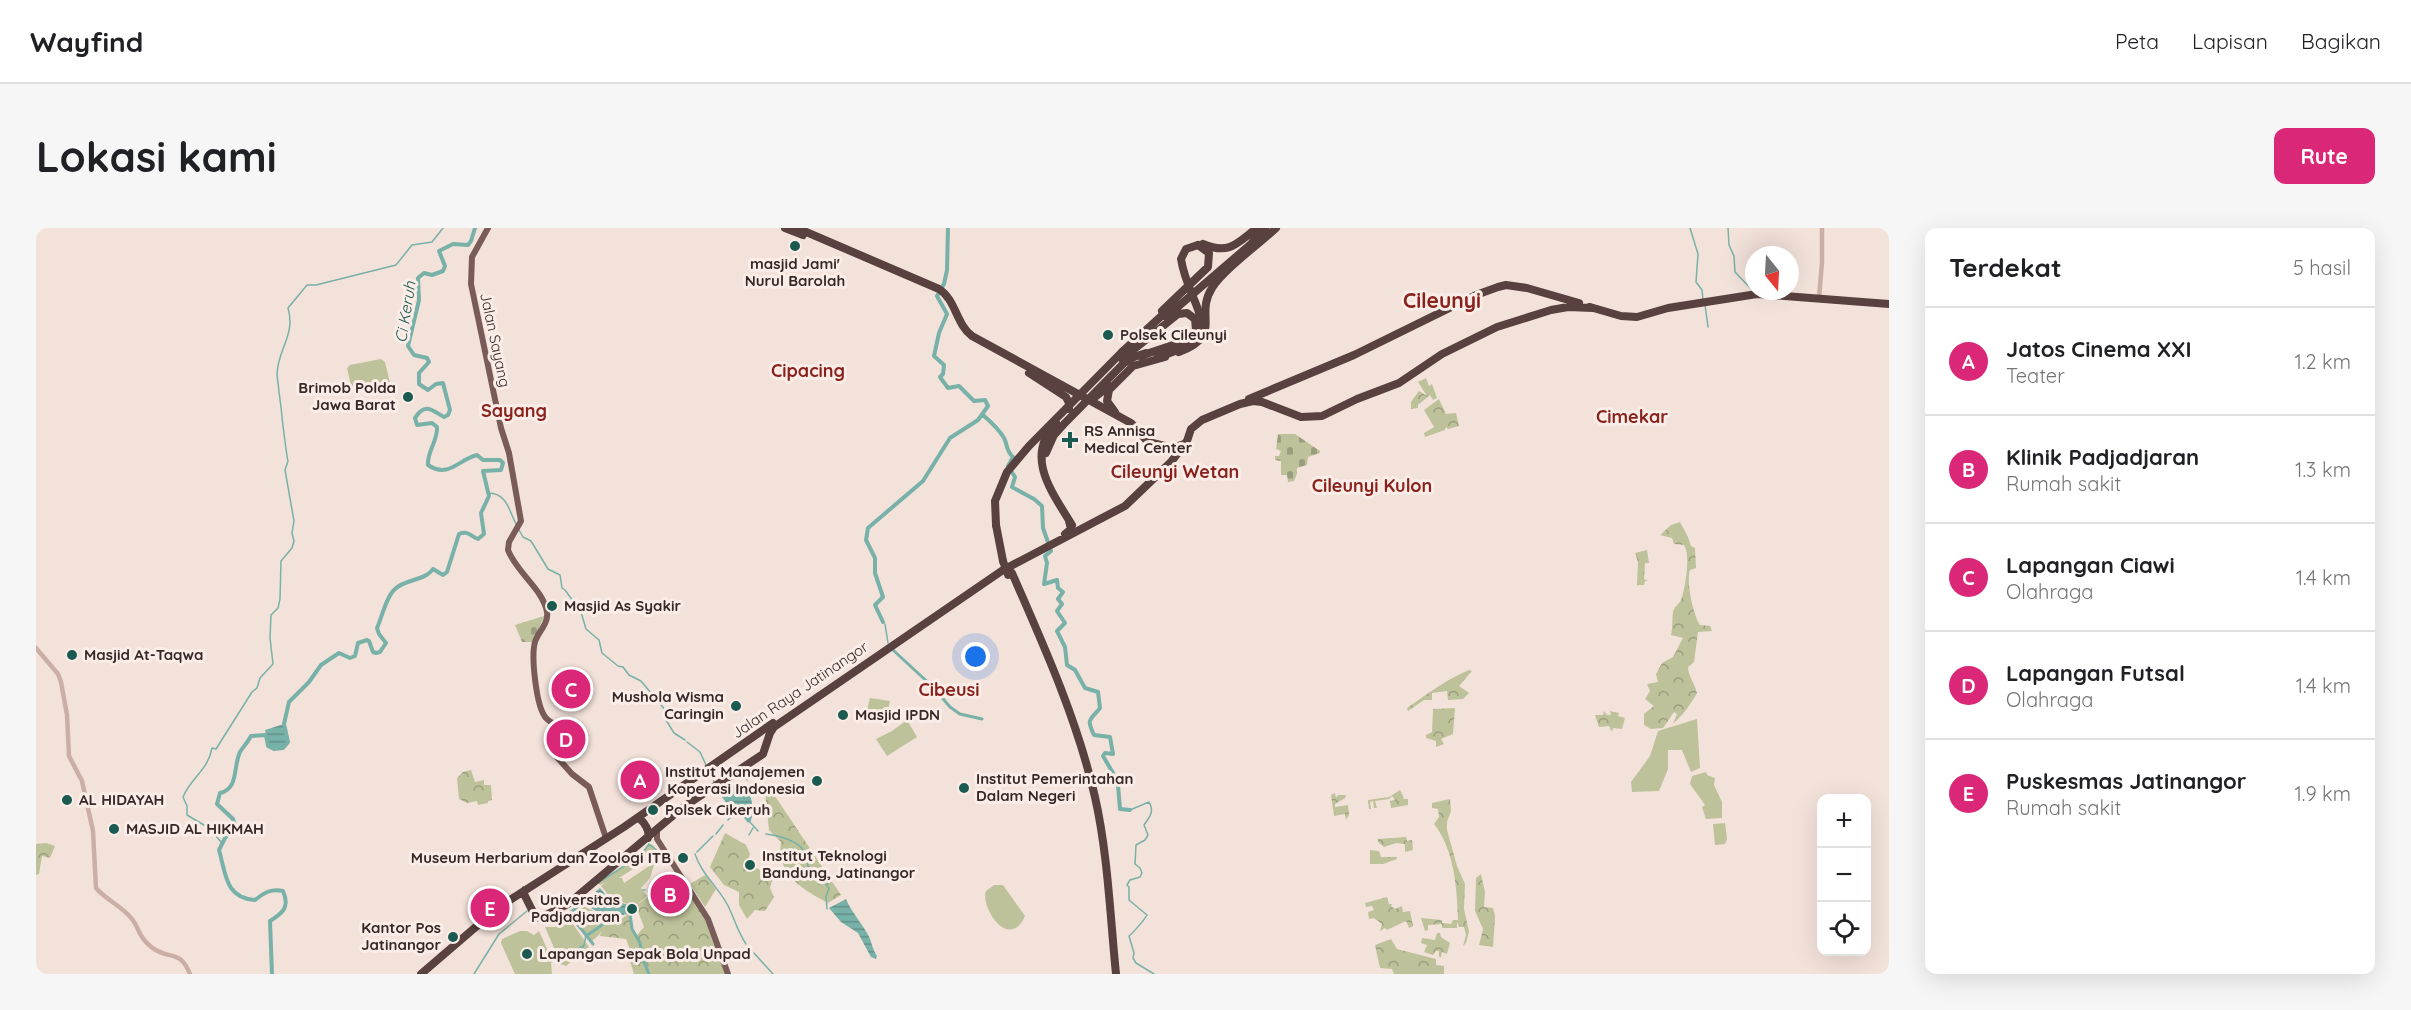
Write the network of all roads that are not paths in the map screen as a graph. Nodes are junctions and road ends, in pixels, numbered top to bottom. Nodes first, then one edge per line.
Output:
1 (488, 228) edge
2 (785, 228) edge
3 (798, 228) edge
4 (1261, 228) edge
5 (1276, 228) edge
6 (1822, 228) edge
7 (1198, 244) junction
8 (940, 292) junction
9 (1820, 298) junction
10 (1568, 304) junction
11 (1889, 304) edge
12 (1166, 312) junction
13 (1167, 348) junction
14 (1122, 356) junction
15 (1148, 357) junction
16 (1030, 374) junction
17 (1059, 384) junction
18 (1107, 388) junction
19 (1078, 399) dead end
20 (1257, 399) junction
21 (1094, 400) junction
22 (1106, 406) junction
23 (1066, 413) junction
24 (1187, 441) junction
25 (1169, 447) junction
26 (1174, 458) junction
27 (1059, 503) junction
28 (1069, 521) junction
29 (1089, 525) junction
30 (1049, 544) junction
31 (36, 648) edge
32 (768, 731) junction
33 (645, 812) junction
34 (636, 819) junction
35 (657, 831) junction
36 (607, 835) junction
37 (648, 838) junction
38 (522, 892) junction
39 (699, 904) junction
40 (190, 974) edge
41 (421, 974) edge
42 (728, 974) edge
43 (1115, 974) edge

1 - 36 main road, Jalan Sayang
2 - 8 highway
3 - 8 highway
4 - 7 highway
4 - 12 highway
5 - 15 highway, bridge
6 - 9 street
7 - 12 highway
7 - 13 highway, bridge
7 - 15 highway, bridge
8 - 16 highway
8 - 17 highway
9 - 10 highway
9 - 11 highway
10 - 20 highway, Jalan Raya Jatinangor
10 - 20 highway
12 - 14 highway
13 - 14 highway
13 - 15 highway
14 - 43 highway, bridge
15 - 18 highway
15 - 18 highway, bridge
15 - 27 highway, bridge
16 - 19 highway
16 - 23 highway
17 - 18 highway
17 - 21 highway
18 - 21 highway
18 - 22 highway
20 - 24 highway, Jalan Raya Jatinangor
21 - 22 highway
21 - 23 highway
22 - 25 highway
23 - 27 highway
24 - 25 highway
24 - 26 highway, Jalan Raya Jatinangor
25 - 26 highway
26 - 29 highway, Jalan Raya Jatinangor
27 - 28 highway
28 - 29 highway
28 - 30 highway, Jalan Raya Jatinangor
29 - 30 highway, Jalan Raya Jatinangor
30 - 32 highway, Jalan Raya Jatinangor
31 - 40 street
32 - 33 highway, Jalan Raya Jatinangor
32 - 35 highway, Jalan Raya Jatinangor
33 - 34 highway, Jalan Raya Jatinangor
33 - 35 highway
34 - 36 highway, Jalan Raya Jatinangor
34 - 37 highway
35 - 37 highway, Jalan Raya Jatinangor
35 - 39 main road
36 - 38 highway, Jalan Raya Jatinangor
37 - 38 highway, Jalan Raya Jatinangor
37 - 39 main road
38 - 41 highway, Jalan Raya Jatinangor
39 - 42 main road

